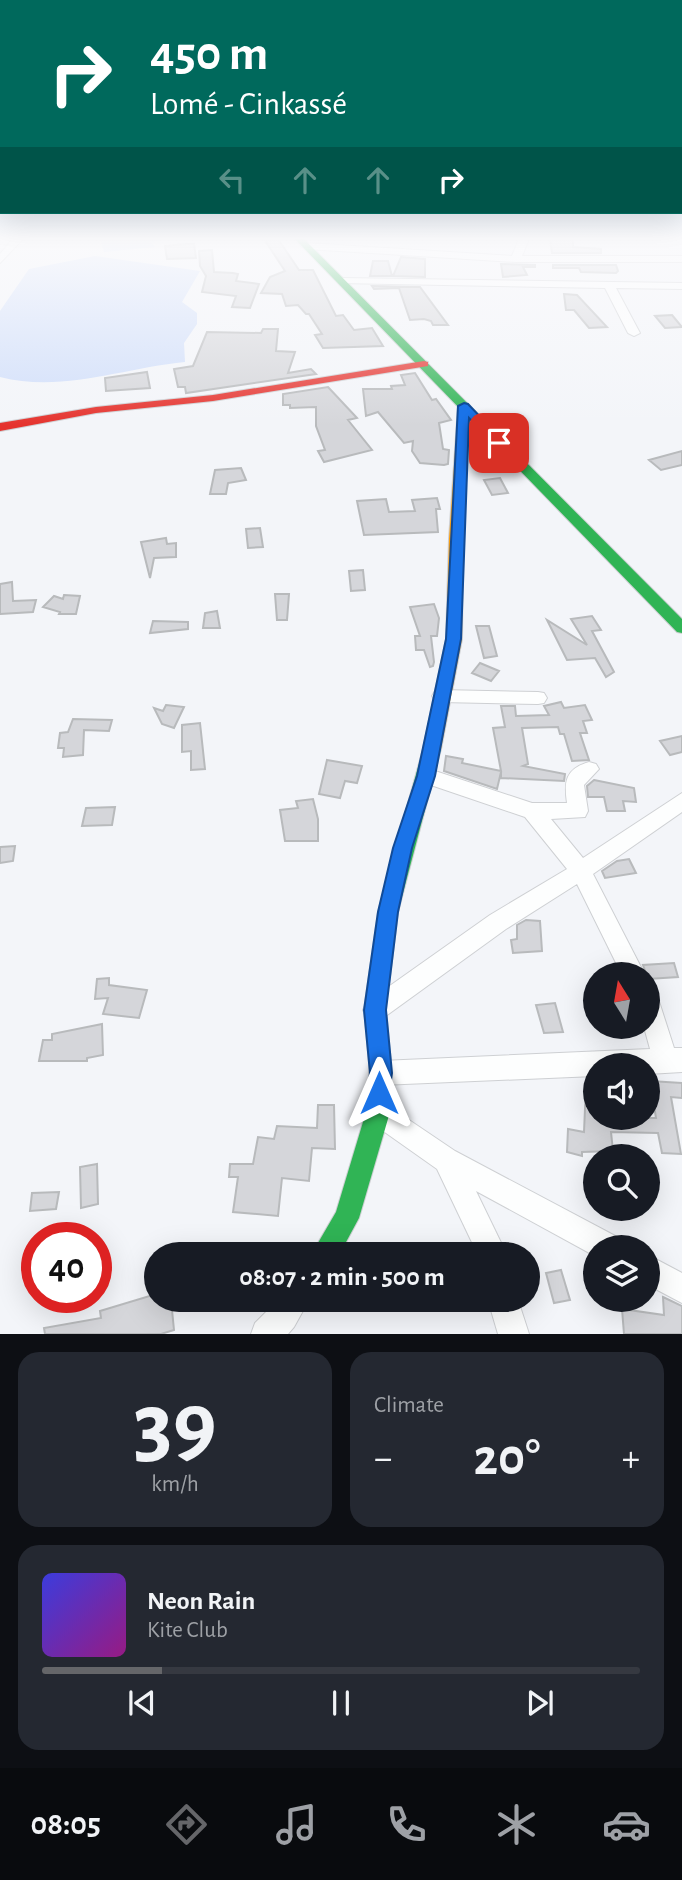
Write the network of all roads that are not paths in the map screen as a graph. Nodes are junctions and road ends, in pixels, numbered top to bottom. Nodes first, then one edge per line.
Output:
1 (362, 301) edge
2 (617, 301) edge
3 (634, 333) dead end
4 (424, 364) junction
5 (464, 406) junction
6 (0, 427) edge
7 (682, 628) edge
8 (441, 696) junction
9 (538, 698) dead end
10 (589, 769) dead end
11 (426, 776) junction
12 (682, 800) edge
13 (532, 810) junction
14 (581, 872) junction
15 (627, 962) edge
16 (375, 1010) junction
17 (660, 1029) edge
18 (673, 1060) edge
19 (381, 1073) junction
20 (378, 1112) junction
21 (446, 1160) junction
22 (585, 1235) edge
23 (332, 1242) edge
24 (487, 1242) edge
25 (660, 1276) edge
26 (682, 1289) edge
27 (287, 1312) edge
28 (506, 1312) edge
29 (266, 1334) edge
30 (514, 1334) edge

1 - 4 main road
2 - 3 street
4 - 5 main road
4 - 6 main road
5 - 7 main road
5 - 8 main road
8 - 9 street
8 - 11 main road
10 - 13 street
11 - 13 street
11 - 16 main road
12 - 14 street
13 - 14 street
14 - 15 street
14 - 16 street
16 - 19 main road
17 - 18 street
18 - 19 street
19 - 20 main road
20 - 21 street
20 - 23 main road
21 - 22 street
21 - 24 street
25 - 26 street
27 - 29 street
28 - 30 street

